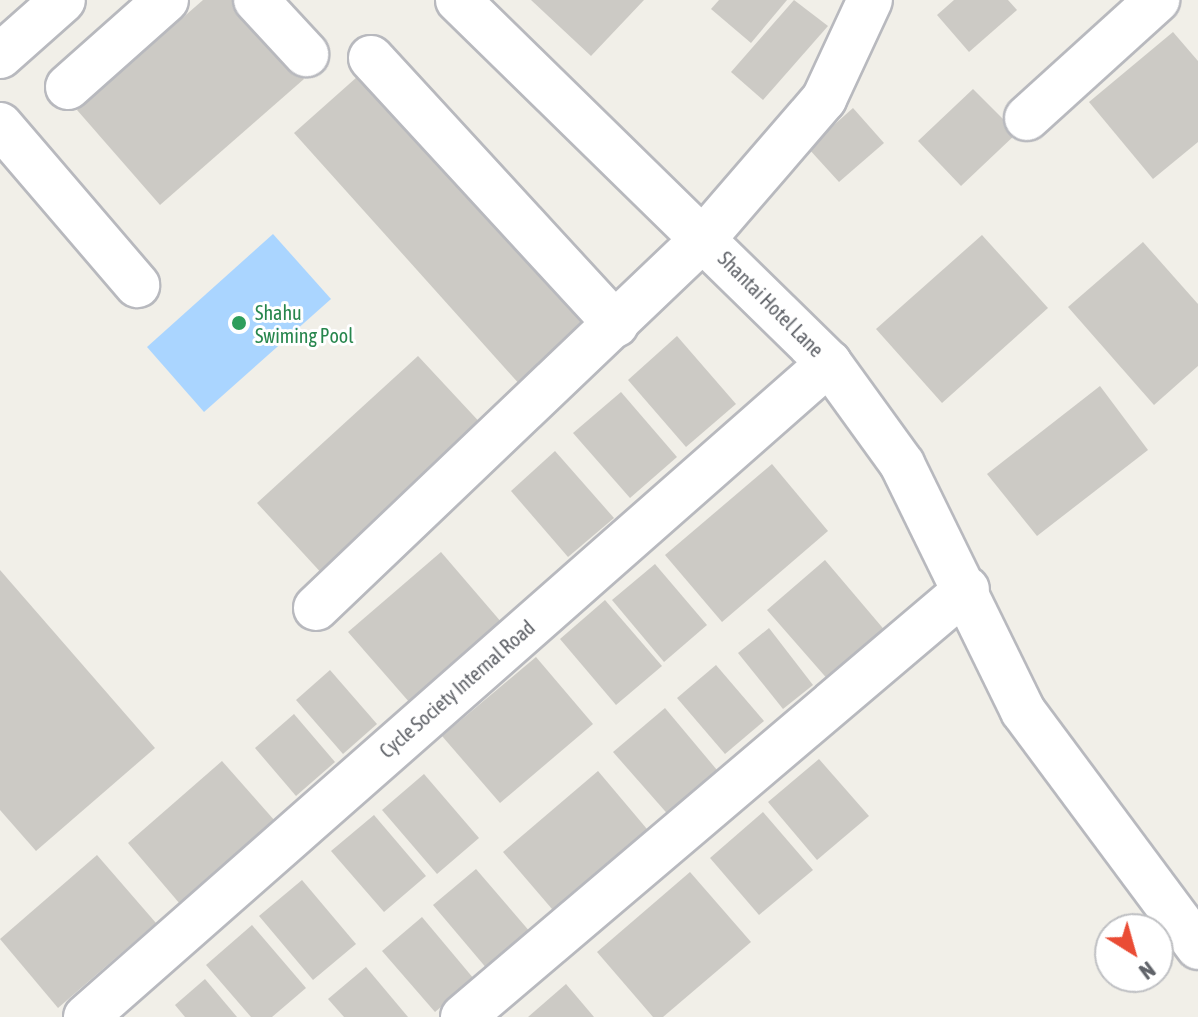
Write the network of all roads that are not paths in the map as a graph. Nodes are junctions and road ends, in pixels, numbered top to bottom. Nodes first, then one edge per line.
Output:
1 (63, 0) edge
2 (166, 0) edge
3 (256, 0) edge
4 (458, 0) edge
5 (870, 0) edge
6 (1157, 0) edge
7 (306, 54) dead end
8 (0, 56) edge
9 (371, 58) dead end
10 (68, 87) dead end
11 (1027, 118) dead end
12 (0, 125) edge
13 (704, 238) junction
14 (137, 285) dead end
15 (616, 324) junction
16 (829, 363) junction
17 (967, 589) junction
18 (316, 608) dead end
19 (1198, 947) edge
20 (86, 1017) edge
21 (463, 1017) edge

1 - 8 street
2 - 10 street
3 - 7 street
4 - 13 street, Shantai Hotel Lane
5 - 13 street
6 - 11 street
9 - 15 street
12 - 14 street
13 - 15 street
13 - 16 street, Shantai Hotel Lane
15 - 18 street
16 - 17 street, Shantai Hotel Lane
16 - 20 street, Cycle Society Internal Road
17 - 19 street, Shantai Hotel Lane
17 - 21 street

